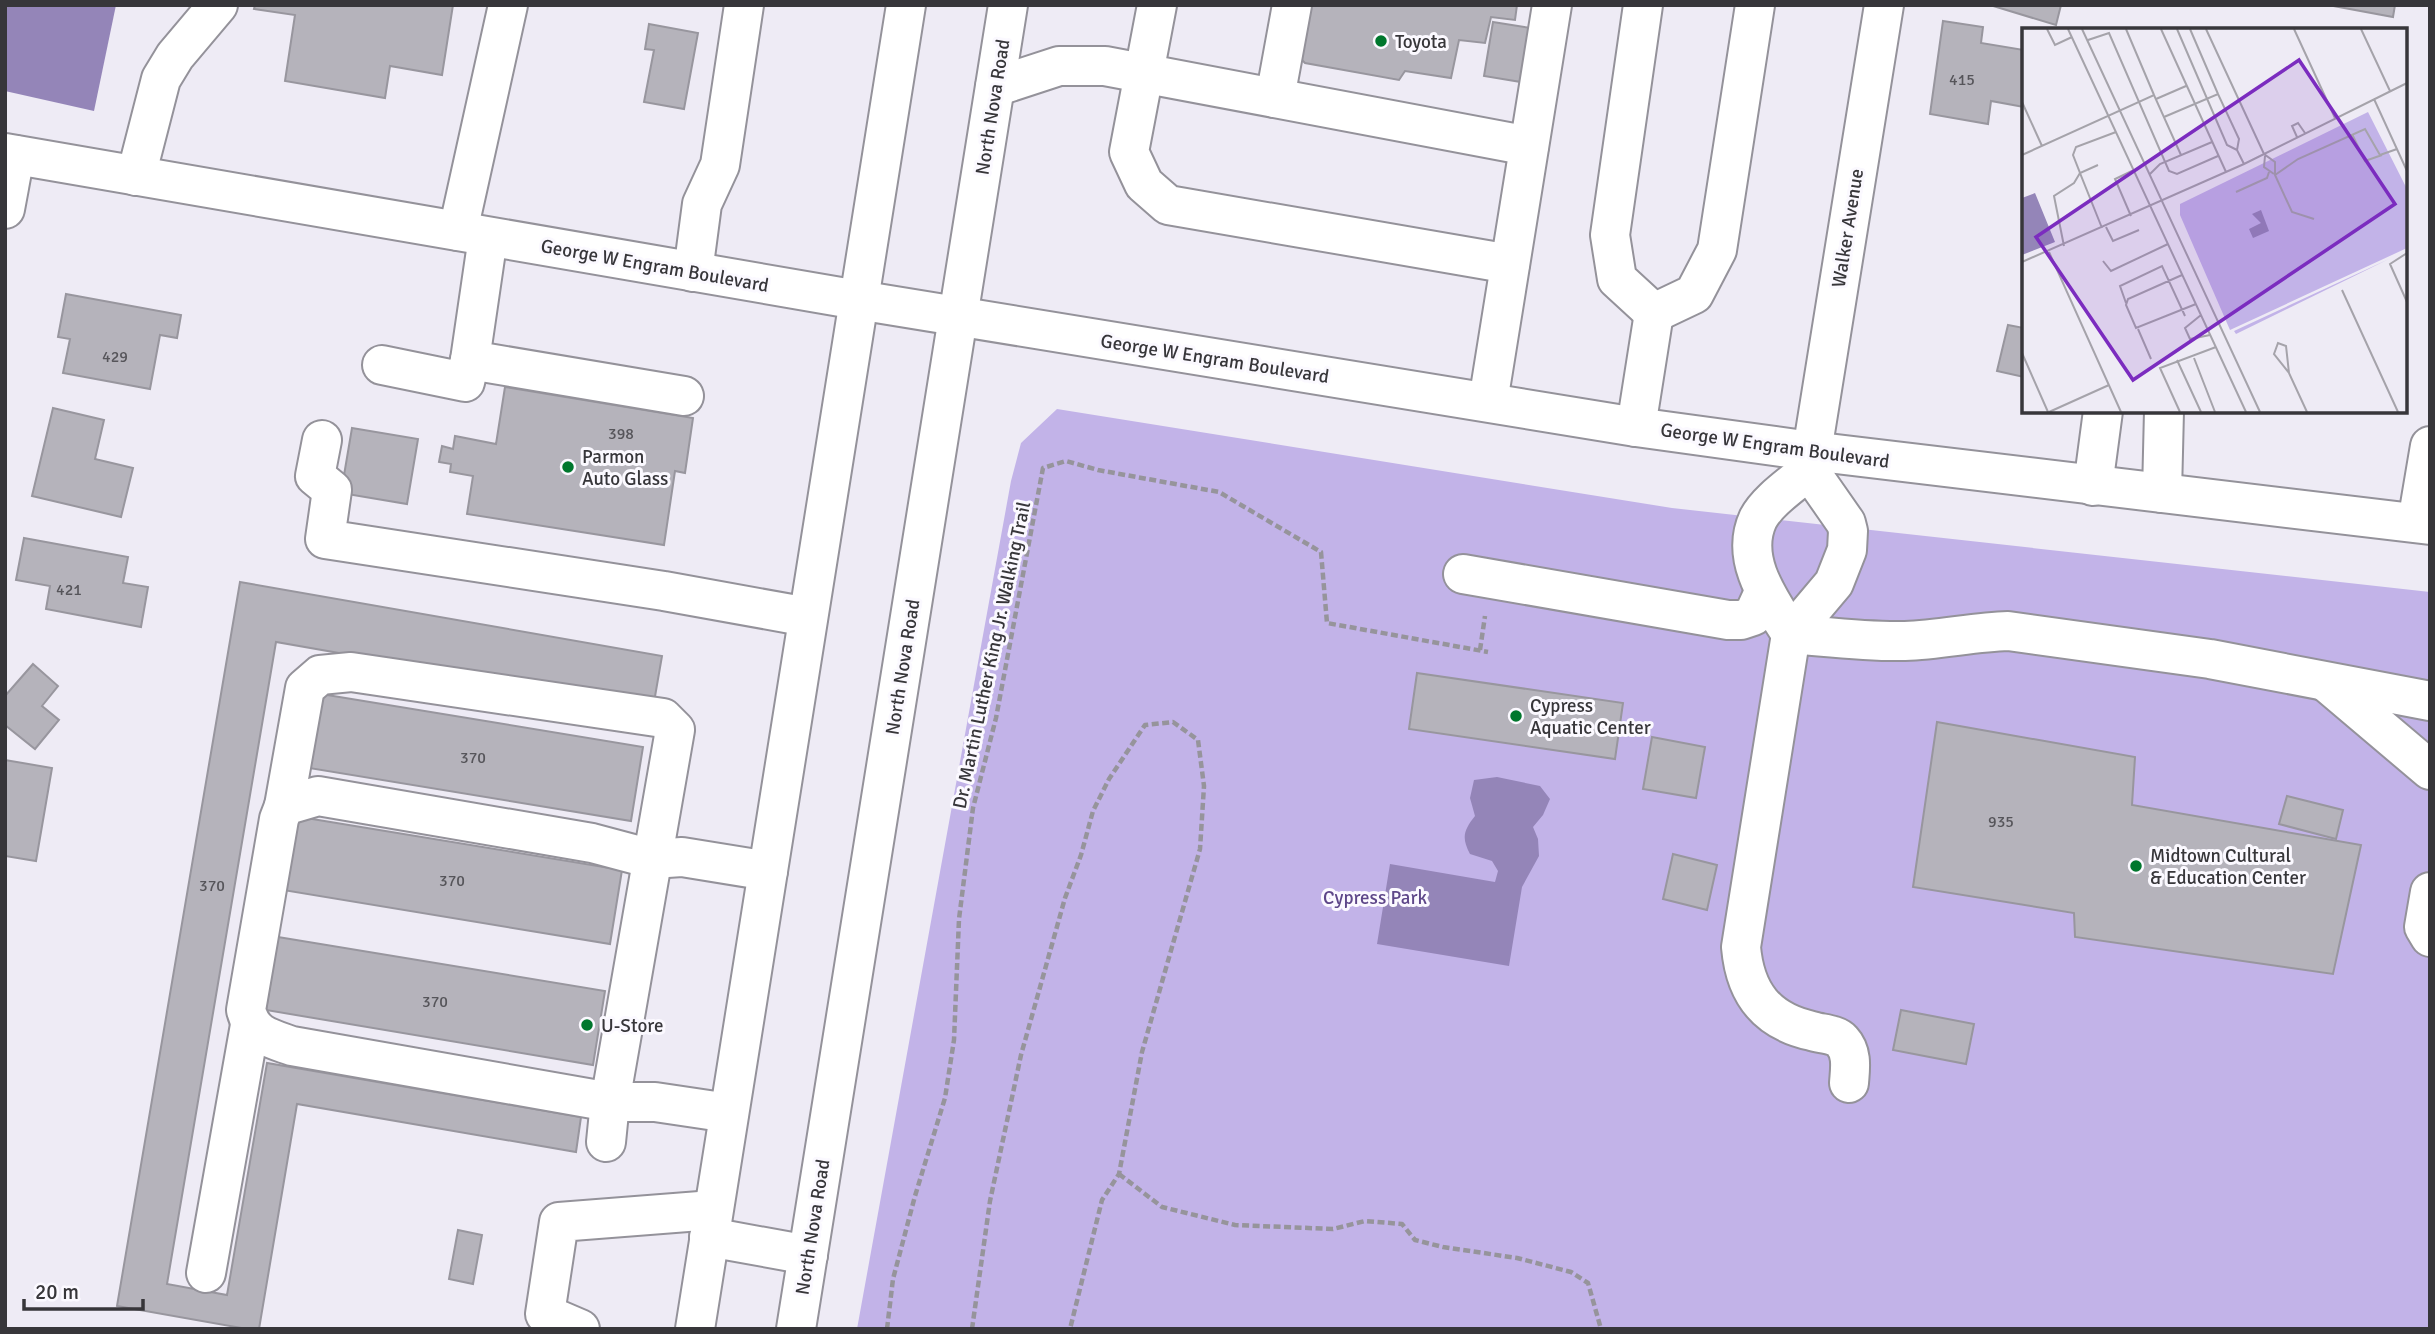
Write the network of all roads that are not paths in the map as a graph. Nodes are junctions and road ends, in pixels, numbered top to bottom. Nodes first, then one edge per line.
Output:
1 (218, 5) edge
2 (508, 5) edge
3 (744, 5) edge
4 (906, 5) edge
5 (1008, 5) edge
6 (1157, 5) edge
7 (1292, 5) edge
8 (1552, 5) edge
9 (1643, 5) edge
10 (1755, 5) edge
11 (1884, 5) edge
12 (1144, 75) junction
13 (995, 87) junction
14 (1275, 99) junction
15 (1529, 146) junction
16 (10, 154) edge
17 (136, 176) junction
18 (5, 209) edge
19 (473, 234) junction
20 (1510, 264) junction
21 (693, 272) junction
22 (858, 300) junction
23 (1654, 313) junction
24 (957, 316) junction
25 (470, 360) junction
26 (382, 365) dead end
27 (684, 396) dead end
28 (1488, 402) junction
29 (2103, 413) edge
30 (2164, 413) edge
31 (1636, 426) junction
32 (322, 440) dead end
33 (2430, 446) edge
34 (1810, 461) junction
35 (2093, 486) junction
36 (2162, 493) junction
37 (2423, 524) edge
38 (1463, 574) dead end
39 (1764, 592) junction
40 (808, 617) junction
41 (1791, 634) junction
42 (2324, 681) junction
43 (2430, 701) edge
44 (2430, 770) edge
45 (284, 806) junction
46 (652, 859) junction
47 (768, 871) junction
48 (2430, 892) edge
49 (2430, 937) edge
50 (250, 1025) junction
51 (1849, 1083) dead end
52 (610, 1102) junction
53 (729, 1113) junction
54 (606, 1142) dead end
55 (711, 1223) junction
56 (808, 1255) junction
57 (206, 1273) dead end
58 (580, 1329) edge
59 (695, 1329) edge
60 (796, 1329) edge

1 - 17 main road
2 - 19 main road
3 - 21 main road
4 - 22 main road
5 - 13 main road, North Nova Road
6 - 12 main road
7 - 14 main road
8 - 15 main road
9 - 23 main road
10 - 23 main road
11 - 34 main road, Walker Avenue
12 - 13 main road
12 - 14 main road
12 - 20 main road
13 - 24 main road, North Nova Road
14 - 15 main road
15 - 20 main road
16 - 17 main road, George W Engram Boulevard
16 - 18 main road
17 - 19 main road, George W Engram Boulevard
19 - 21 main road, George W Engram Boulevard
19 - 25 main road
20 - 28 main road
21 - 22 main road, George W Engram Boulevard
22 - 24 main road, George W Engram Boulevard
22 - 40 main road
23 - 31 main road
24 - 28 main road, George W Engram Boulevard
24 - 56 main road, North Nova Road
25 - 26 main road
25 - 27 main road
28 - 31 main road, George W Engram Boulevard
29 - 35 main road
30 - 36 main road
31 - 34 main road, George W Engram Boulevard
32 - 40 main road
33 - 37 main road
34 - 35 main road, George W Engram Boulevard
34 - 39 main road
34 - 41 main road
35 - 36 main road, George W Engram Boulevard
36 - 37 main road, George W Engram Boulevard
38 - 39 main road
39 - 41 main road
40 - 47 main road
41 - 42 main road
41 - 51 main road
42 - 43 main road
42 - 44 main road
45 - 46 main road
45 - 46 main road
45 - 50 main road
46 - 47 main road
46 - 52 main road
47 - 53 main road
48 - 49 main road
50 - 52 main road
50 - 57 main road
52 - 53 main road
52 - 54 main road
53 - 55 main road
55 - 56 main road
55 - 58 main road
55 - 59 main road
56 - 60 main road, North Nova Road

